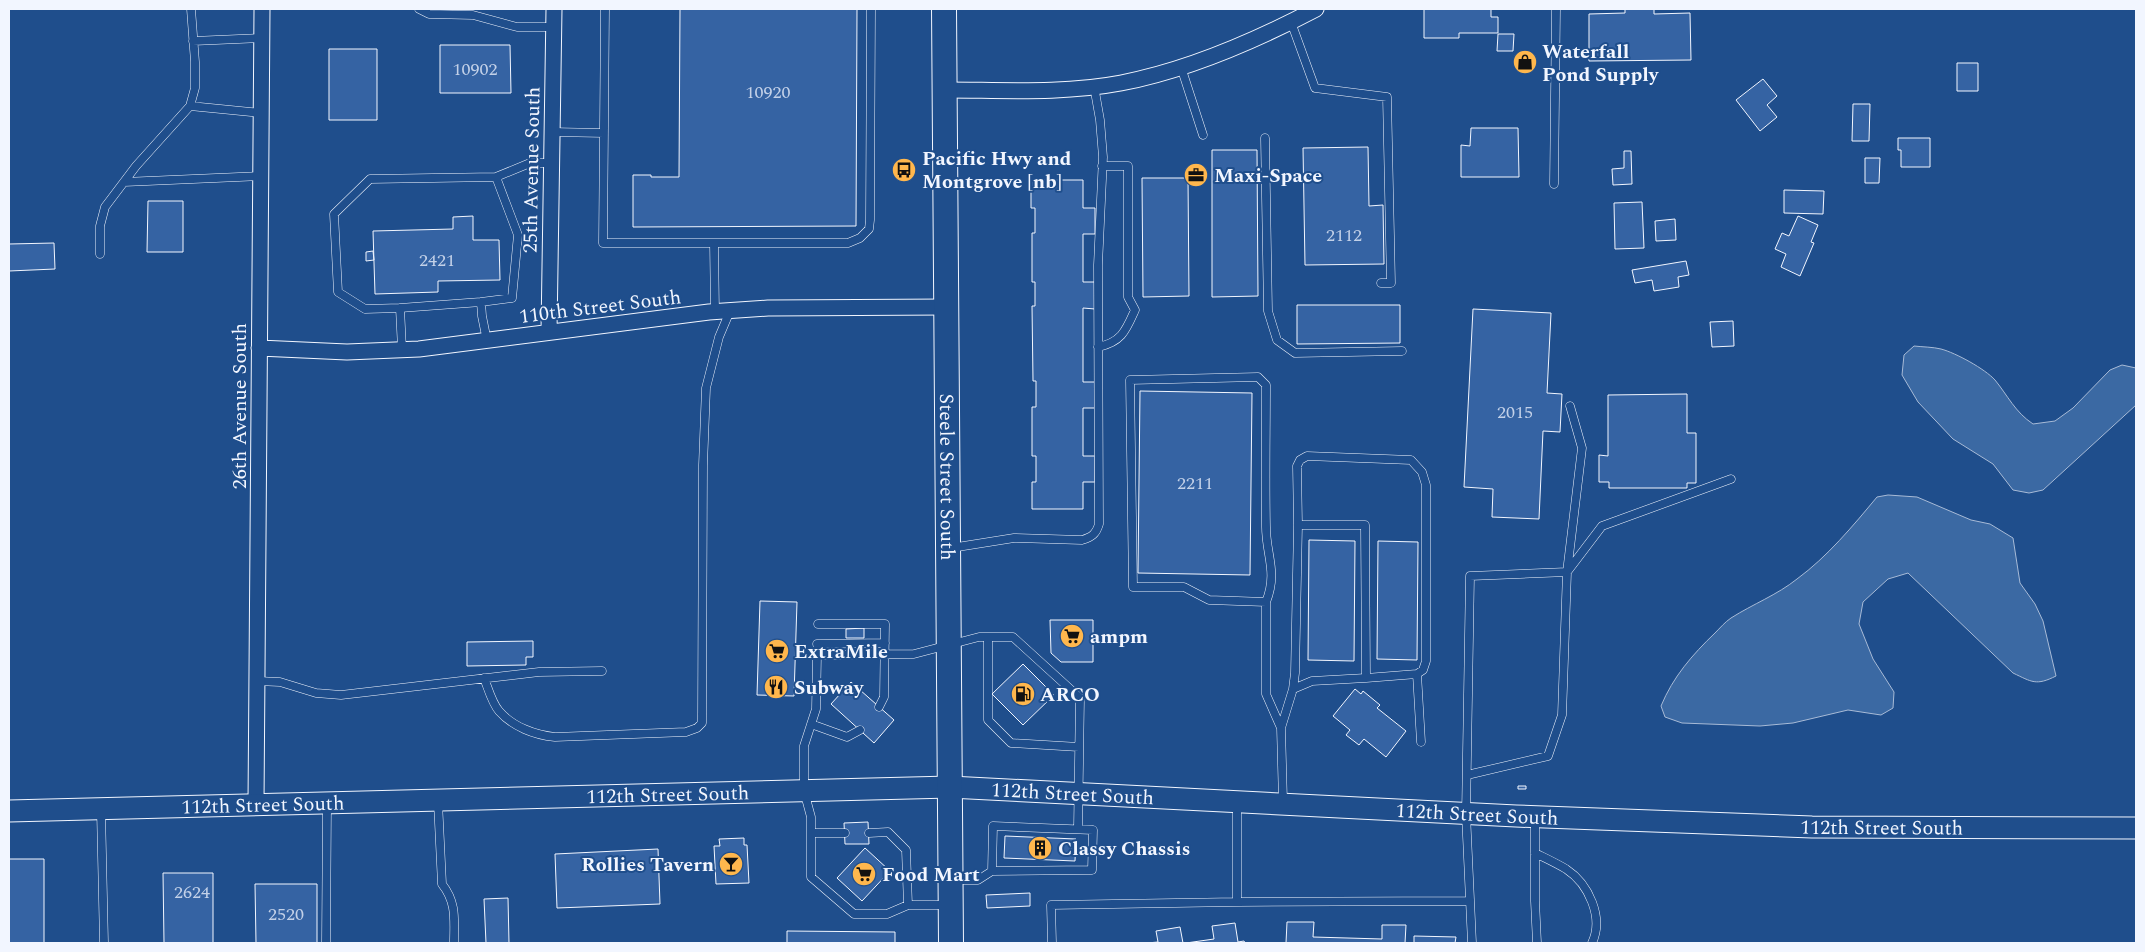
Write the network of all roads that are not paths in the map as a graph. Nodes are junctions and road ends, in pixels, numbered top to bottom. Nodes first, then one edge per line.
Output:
1 (191, 9) edge
2 (262, 9) edge
3 (419, 9) edge
4 (554, 9) edge
5 (606, 9) edge
6 (871, 9) edge
7 (944, 9) edge
8 (1316, 9) edge
9 (1556, 9) edge
10 (1291, 22) junction
11 (553, 27) junction
12 (262, 38) junction
13 (194, 41) junction
14 (1181, 67) junction
15 (1094, 86) junction
16 (945, 90) junction
17 (190, 106) junction
18 (261, 114) junction
19 (552, 132) junction
20 (604, 133) junction
21 (1203, 135) dead end
22 (1265, 138) dead end
23 (552, 163) junction
24 (1102, 166) junction
25 (261, 176) junction
26 (496, 177) junction
27 (124, 182) junction
28 (1554, 184) dead end
29 (714, 243) junction
30 (100, 254) dead end
31 (1381, 283) dead end
32 (481, 302) junction
33 (947, 307) junction
34 (400, 308) junction
35 (723, 311) junction
36 (549, 331) junction
37 (487, 341) junction
38 (1098, 347) junction
39 (260, 348) junction
40 (402, 350) junction
41 (1402, 351) dead end
42 (1570, 406) dead end
43 (1731, 479) dead end
44 (1298, 525) junction
45 (949, 548) junction
46 (1567, 572) junction
47 (1266, 602) junction
48 (818, 624) dead end
49 (988, 637) junction
50 (885, 643) junction
51 (817, 644) dead end
52 (950, 645) junction
53 (885, 654) junction
54 (602, 672) dead end
55 (1417, 674) junction
56 (484, 678) junction
57 (1366, 678) junction
58 (257, 681) junction
59 (1292, 689) junction
60 (879, 707) dead end
61 (811, 724) junction
62 (1281, 728) junction
63 (860, 730) dead end
64 (1421, 742) dead end
65 (1080, 747) junction
66 (1467, 775) junction
67 (950, 787) junction
68 (804, 791) junction
69 (1079, 792) junction
70 (438, 800) junction
71 (1236, 801) junction
72 (327, 802) junction
73 (256, 804) junction
74 (1283, 804) junction
75 (101, 809) junction
76 (9, 811) edge
77 (1466, 814) junction
78 (1535, 817) junction
79 (2136, 828) edge
80 (1078, 829) junction
81 (869, 832) dead end
82 (811, 833) junction
83 (845, 833) dead end
84 (1535, 853) junction
85 (992, 871) junction
86 (950, 880) junction
87 (1469, 901) junction
88 (1237, 902) junction
89 (908, 905) junction
90 (950, 905) junction
91 (104, 943) edge
92 (326, 943) edge
93 (454, 943) edge
94 (951, 943) edge
95 (1052, 943) edge
96 (1472, 943) edge
97 (1537, 943) edge
98 (1592, 943) edge

1 - 13 lane
2 - 12 street, 26th Avenue South
3 - 11 lane
4 - 11 street, 25th Avenue South
5 - 20 lane
6 - 29 lane
7 - 16 main road, Steele Street South
8 - 10 street
9 - 28 lane
10 - 14 street
10 - 31 lane
11 - 19 street, 25th Avenue South
12 - 13 lane
12 - 18 street, 26th Avenue South
13 - 17 lane
14 - 15 street
14 - 21 lane
15 - 16 street
15 - 24 lane
16 - 33 main road, Steele Street South
17 - 18 lane
17 - 27 lane
18 - 25 street, 26th Avenue South
19 - 20 lane
19 - 23 street, 25th Avenue South
20 - 29 lane
22 - 41 lane
23 - 26 lane
23 - 36 street, 25th Avenue South
24 - 38 lane
24 - 38 lane
25 - 27 lane
25 - 39 street, 26th Avenue South
26 - 32 lane
26 - 34 lane
27 - 30 lane
29 - 35 lane
32 - 34 lane
32 - 37 lane
33 - 35 street, 110th Street South
33 - 45 main road, Steele Street South
34 - 40 lane
35 - 36 street, 110th Street South
35 - 56 lane
36 - 37 street, 110th Street South
37 - 40 street, 110th Street South
38 - 45 lane
39 - 40 street, 110th Street South
39 - 58 street, 26th Avenue South
42 - 46 lane
43 - 46 lane
44 - 55 lane
44 - 57 lane
44 - 59 lane
45 - 52 main road, Steele Street South
46 - 66 lane
46 - 66 lane
47 - 47 lane
47 - 62 lane
48 - 50 lane
49 - 52 lane
49 - 65 lane
49 - 65 lane
50 - 51 lane
50 - 53 lane
52 - 53 lane
52 - 67 main road, Steele Street South
53 - 60 lane
53 - 61 lane
54 - 56 lane
55 - 57 lane
55 - 64 lane
56 - 58 lane
57 - 59 lane
58 - 73 street, 26th Avenue South
59 - 62 lane
61 - 63 lane
61 - 68 lane
62 - 74 lane
65 - 69 lane
66 - 77 lane
67 - 68 main road, 112th Street South
67 - 69 main road, 112th Street South
67 - 86 main road, Steele Street South
68 - 70 main road, 112th Street South
68 - 82 lane
69 - 71 main road, 112th Street South
69 - 80 lane
70 - 72 main road, 112th Street South
70 - 93 lane
71 - 74 main road, 112th Street South
71 - 88 lane
72 - 73 main road, 112th Street South
72 - 92 lane
73 - 75 main road, 112th Street South
74 - 77 main road, 112th Street South
75 - 76 main road, 112th Street South
75 - 91 lane
77 - 78 main road, 112th Street South
77 - 87 lane
78 - 79 main road, 112th Street South
78 - 84 lane
80 - 85 lane
80 - 85 lane
81 - 89 lane
82 - 83 lane
82 - 89 lane
84 - 97 lane
84 - 98 lane
85 - 86 lane
86 - 90 main road, Steele Street South
87 - 88 lane
87 - 96 lane
88 - 95 lane
89 - 90 lane
90 - 94 main road, Steele Street South

